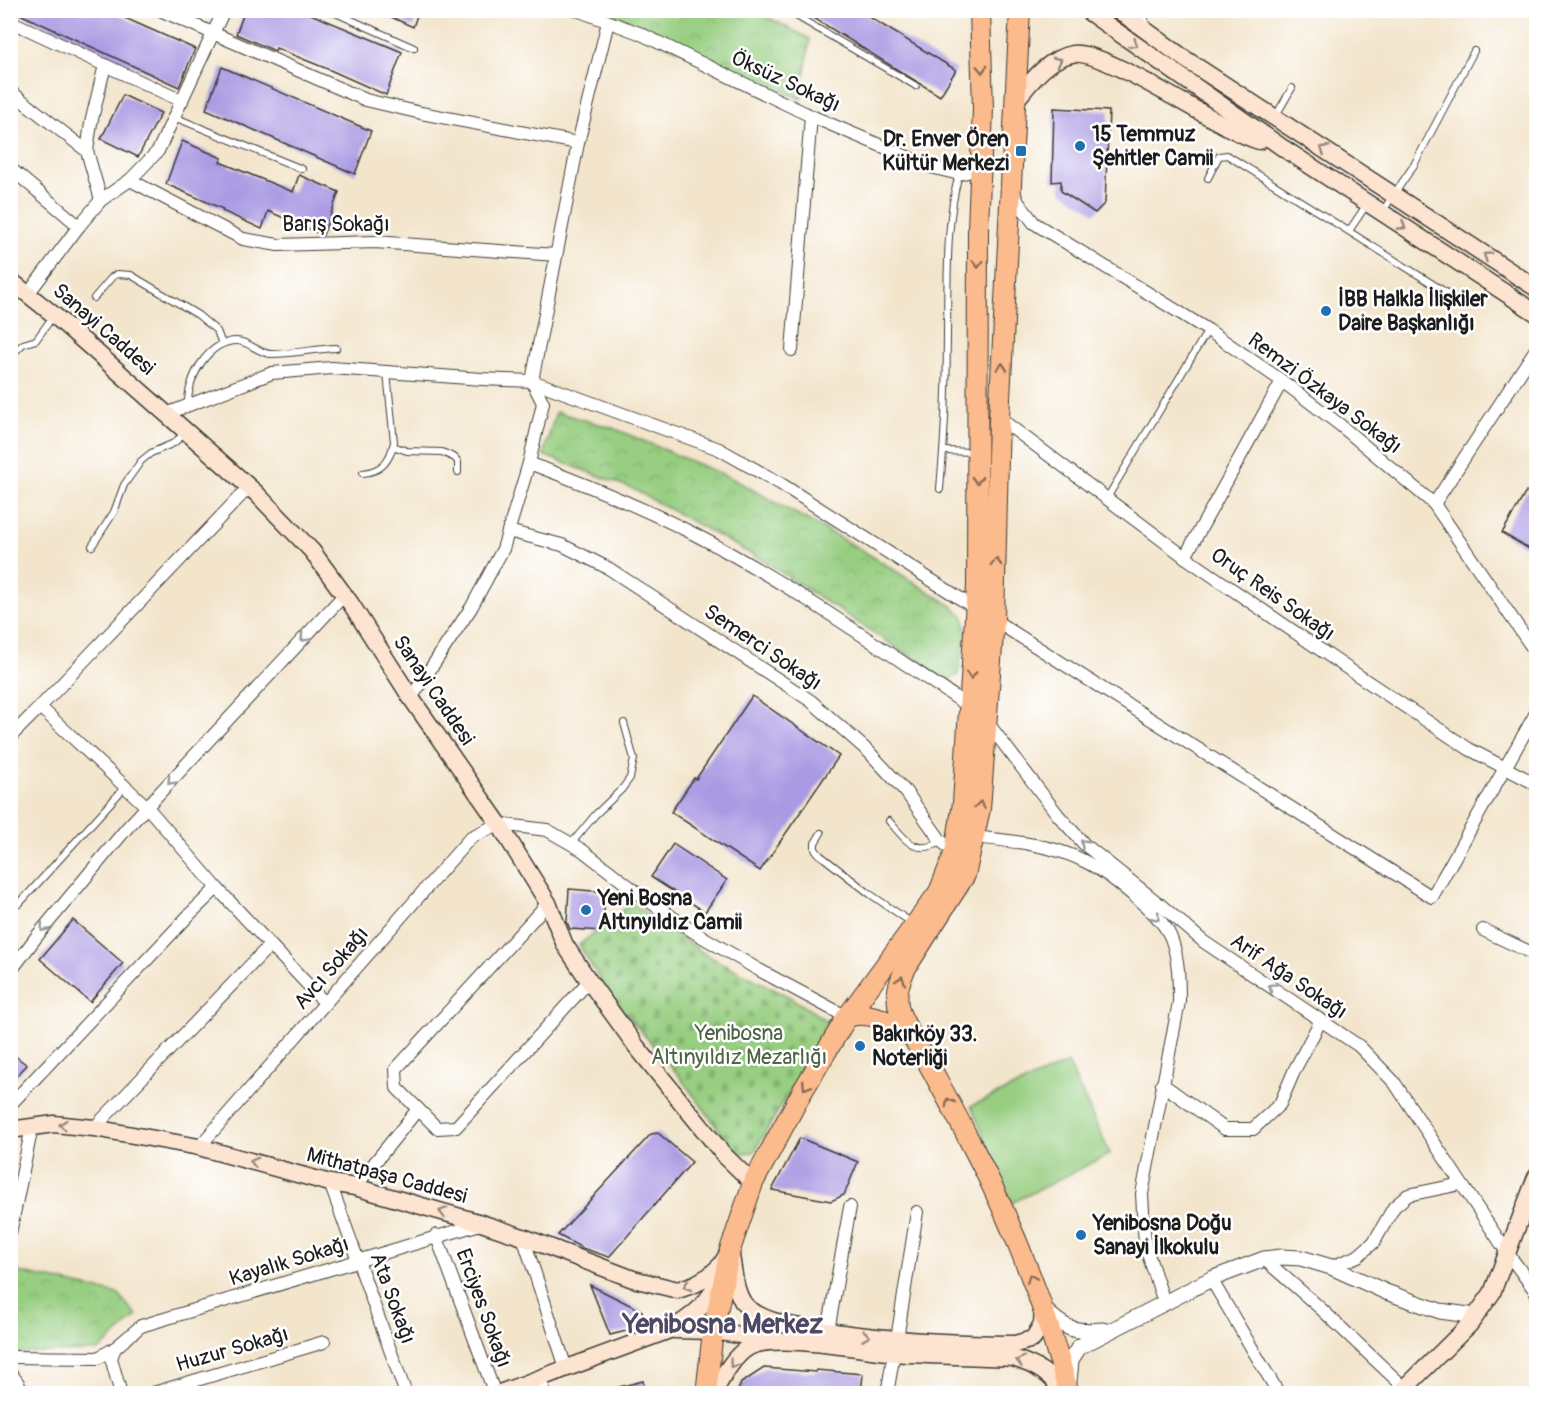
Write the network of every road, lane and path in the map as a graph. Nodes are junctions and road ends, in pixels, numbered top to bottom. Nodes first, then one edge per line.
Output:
1 (160, 10) edge
2 (224, 10) edge
3 (329, 10) edge
4 (578, 10) edge
5 (786, 10) edge
6 (980, 10) edge
7 (1020, 10) edge
8 (1086, 10) edge
9 (1118, 10) edge
10 (1143, 10) edge
11 (10, 21) edge
12 (608, 22) junction
13 (1148, 32) junction
14 (214, 34) junction
15 (414, 48) dead end
16 (1474, 51) dead end
17 (105, 65) junction
18 (916, 86) dead end
19 (1292, 88) dead end
20 (10, 91) edge
21 (1016, 100) junction
22 (182, 101) junction
23 (812, 116) junction
24 (174, 117) junction
25 (1275, 117) junction
26 (578, 143) junction
27 (1283, 148) junction
28 (87, 151) junction
29 (10, 168) edge
30 (302, 169) dead end
31 (981, 169) junction
32 (959, 174) junction
33 (1208, 178) dead end
34 (130, 180) junction
35 (1011, 187) junction
36 (1394, 195) junction
37 (101, 200) junction
38 (1375, 208) junction
39 (1034, 223) junction
40 (79, 226) junction
41 (1010, 228) junction
42 (1349, 231) junction
43 (556, 255) junction
44 (10, 280) edge
45 (1536, 288) edge
46 (28, 294) junction
47 (94, 298) dead end
48 (1455, 298) dead end
49 (1536, 313) edge
50 (54, 315) junction
51 (1208, 330) junction
52 (222, 344) junction
53 (336, 348) dead end
54 (1536, 349) edge
55 (792, 350) dead end
56 (10, 357) edge
57 (387, 372) junction
58 (532, 381) junction
59 (1282, 381) junction
60 (188, 405) junction
61 (166, 414) junction
62 (999, 418) junction
63 (187, 432) junction
64 (393, 446) junction
65 (943, 451) junction
66 (977, 452) junction
67 (529, 463) junction
68 (458, 472) dead end
69 (363, 473) dead end
70 (249, 487) junction
71 (940, 489) dead end
72 (1107, 498) junction
73 (1434, 504) junction
74 (508, 531) junction
75 (92, 546) dead end
76 (1185, 557) junction
77 (344, 595) junction
78 (975, 608) junction
79 (994, 620) junction
80 (1536, 653) edge
81 (411, 698) junction
82 (40, 707) junction
83 (969, 707) junction
84 (1536, 713) edge
85 (987, 722) junction
86 (624, 723) dead end
87 (10, 737) edge
88 (1504, 768) junction
89 (1536, 784) edge
90 (125, 787) junction
91 (147, 807) junction
92 (889, 821) dead end
93 (499, 824) junction
94 (821, 833) dead end
95 (974, 837) junction
96 (571, 844) junction
97 (948, 847) junction
98 (217, 888) junction
99 (548, 903) junction
100 (10, 906) edge
101 (915, 924) junction
102 (1483, 930) dead end
103 (270, 945) junction
104 (1536, 955) edge
105 (10, 972) edge
106 (589, 981) junction
107 (325, 1003) junction
108 (847, 1017) junction
109 (1321, 1020) junction
110 (910, 1035) junction
111 (1162, 1084) junction
112 (10, 1105) edge
113 (418, 1109) junction
114 (32, 1127) junction
115 (94, 1128) junction
116 (10, 1130) edge
117 (199, 1147) junction
118 (1536, 1177) edge
119 (330, 1183) junction
120 (753, 1183) junction
121 (1461, 1184) junction
122 (355, 1187) junction
123 (850, 1207) dead end
124 (917, 1212) dead end
125 (481, 1223) junction
126 (10, 1233) edge
127 (436, 1235) junction
128 (524, 1237) junction
129 (730, 1250) junction
130 (1506, 1251) junction
131 (1264, 1259) junction
132 (358, 1260) junction
133 (1331, 1267) junction
134 (1211, 1279) junction
135 (1536, 1292) edge
136 (1164, 1302) junction
137 (1043, 1309) junction
138 (1476, 1316) junction
139 (1109, 1330) junction
140 (667, 1331) junction
141 (713, 1331) junction
142 (828, 1331) junction
143 (779, 1341) junction
144 (324, 1342) dead end
145 (896, 1346) junction
146 (115, 1348) junction
147 (710, 1352) junction
148 (10, 1357) edge
149 (566, 1368) junction
150 (10, 1372) edge
151 (543, 1385) edge
152 (1404, 1392) edge
153 (22, 1394) edge
154 (121, 1394) edge
155 (150, 1394) edge
156 (406, 1394) edge
157 (496, 1394) edge
158 (706, 1394) edge
159 (713, 1394) edge
160 (887, 1394) edge
161 (1068, 1394) edge
162 (1279, 1394) edge

1 - 14 street
2 - 14 street
3 - 15 lane
4 - 12 street, Öksüz Sokağı
5 - 18 lane
6 -> 31 main road
7 - 21 main road
8 -> 27 main road
9 - 13 main road
10 - 13 lane
11 - 17 street
12 - 23 street, Öksüz Sokağı
12 - 26 street
13 - 25 main road
14 - 22 street
14 - 26 street
16 - 36 lane
17 - 22 street
17 - 28 street
19 - 25 lane
20 - 28 street
21 -> 27 main road
21 - 35 main road
22 - 24 street
23 - 32 street, Öksüz Sokağı
23 - 55 street
24 - 30 lane
24 - 34 street
36 -> 25 main road
26 - 43 street
27 - 38 main road
28 - 37 street
29 - 40 street
31 - 32 street, Öksüz Sokağı
31 -> 66 main road
32 - 65 lane
33 - 42 lane
34 - 37 street
34 - 43 street, Barış Sokağı
35 - 39 street
35 - 41 main road
36 - 38 lane
45 -> 36 main road
37 - 40 street
38 - 42 lane
38 -> 49 main road
39 - 41 street
39 - 51 street, Remzi Özkaya Sokağı
40 - 46 street
62 -> 41 main road
42 - 48 lane
43 - 58 street
44 - 46 main road, Sanayi Caddesi
46 - 50 main road, Sanayi Caddesi
47 - 52 lane
50 - 56 lane
50 - 61 main road, Sanayi Caddesi
51 - 59 street, Remzi Özkaya Sokağı
51 - 72 lane
52 - 53 lane
52 - 60 lane
54 - 73 street
57 - 58 street
57 - 60 street
57 - 64 lane
58 - 67 street
58 - 78 street
59 - 73 street, Remzi Özkaya Sokağı
59 - 76 street
60 - 61 street
61 - 63 main road, Sanayi Caddesi
62 - 72 street, Oruç Reis Sokağı
79 -> 62 main road
63 - 70 main road, Sanayi Caddesi
63 - 75 lane
64 - 68 lane
64 - 69 lane
65 - 66 lane
65 - 71 lane
66 -> 78 main road
67 - 74 street
67 - 83 street
70 - 77 main road, Sanayi Caddesi
70 - 82 street
72 - 76 street, Oruç Reis Sokağı
73 - 80 street, Remzi Özkaya Sokağı
74 - 81 street
74 - 97 street, Semerci Sokağı
76 - 88 street, Oruç Reis Sokağı
77 - 81 main road, Sanayi Caddesi
77 -> 91 street
78 -> 83 main road
79 - 85 main road
79 - 88 street
81 - 93 main road, Sanayi Caddesi
82 - 87 street
82 - 90 street
83 - 97 main road
84 - 88 street
95 -> 85 main road
109 -> 85 street, Arif Ağa Sokağı
86 - 96 lane
88 - 89 street, Oruç Reis Sokağı
90 - 91 street
90 - 100 lane
91 - 98 street
91 -> 105 street
92 - 97 lane
93 - 96 street
93 - 99 main road, Sanayi Caddesi
93 - 107 street, Avcı Sokağı
94 - 101 lane
110 -> 95 main road
95 -> 111 street
96 - 108 street
97 - 101 main road
98 - 103 street
98 - 112 street
99 - 106 main road, Sanayi Caddesi
99 - 113 street
101 - 108 main road
102 - 104 street
103 - 107 street
103 - 115 street
106 - 113 street
106 - 120 main road, Sanayi Caddesi
107 - 117 street, Avcı Sokağı
108 - 110 main road
108 -> 120 main road
109 - 111 street
109 - 121 street, Arif Ağa Sokağı
137 -> 110 main road
111 - 136 street
113 - 122 street
115 -> 114 main road, Mithatpaşa Caddesi
114 - 116 main road, Mithatpaşa Caddesi
114 - 126 street
115 - 117 main road, Mithatpaşa Caddesi
119 -> 117 main road, Mithatpaşa Caddesi
118 - 130 main road
119 - 122 main road, Mithatpaşa Caddesi
119 - 132 street, Ata Sokağı
120 - 129 main road
121 - 130 street, Arif Ağa Sokağı
121 - 133 street
125 -> 122 main road, Mithatpaşa Caddesi
123 - 142 street
124 - 145 street
125 - 127 street, Kayalık Sokağı
125 - 128 main road, Mithatpaşa Caddesi
127 - 132 street, Kayalık Sokağı
127 - 157 street, Erciyes Sokağı
129 -> 128 main road, Mithatpaşa Caddesi
128 - 149 street
129 - 140 main road
129 - 141 main road
129 - 142 main road
130 - 135 street, Arif Ağa Sokağı
130 - 138 main road
131 - 133 street
131 - 134 street
131 - 152 street
132 - 146 street, Kayalık Sokağı
132 - 156 street, Ata Sokağı
133 - 138 street
134 - 136 street
134 - 162 street
136 - 139 street
137 - 139 street
137 - 145 main road
137 - 161 main road
138 - 152 main road
139 - 161 street
140 - 141 main road
140 - 147 main road
140 - 149 main road
141 - 143 main road
141 - 147 main road
142 -> 145 main road
143 - 145 main road
143 -> 159 main road
144 - 155 street, Huzur Sokağı
145 - 160 street
161 -> 145 main road
146 - 148 street
146 - 154 street
147 - 158 main road
149 - 151 main road
150 - 153 street
151 - 157 main road

